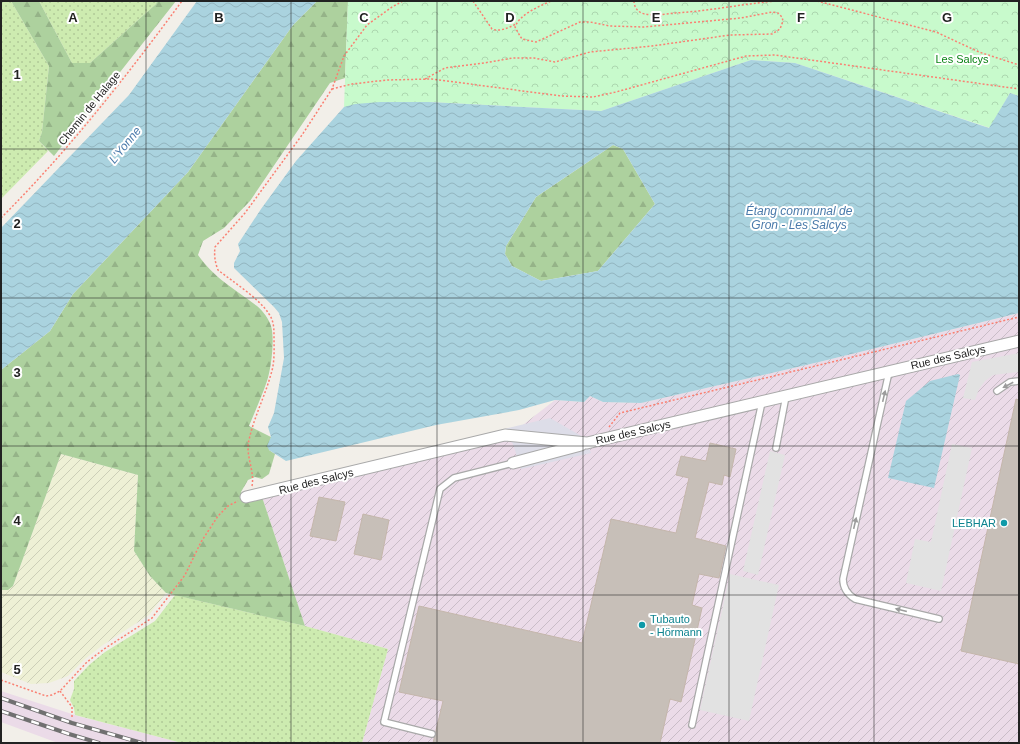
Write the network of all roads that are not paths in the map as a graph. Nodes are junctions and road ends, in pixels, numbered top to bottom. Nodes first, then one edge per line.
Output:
1 (1019, 341) edge
2 (889, 371) junction
3 (1019, 381) edge
4 (997, 391) dead end
5 (786, 396) junction
6 (762, 402) junction
7 (592, 442) junction
8 (776, 448) dead end
9 (512, 463) joint
10 (246, 497) road end
11 (939, 619) dead end
12 (692, 725) dead end
13 (432, 734) dead end

1 - 2 street, Rue des Salcys
2 - 5 street, Rue des Salcys
11 -> 2 lane
3 -> 4 lane
5 - 6 street, Rue des Salcys
5 - 8 lane
6 - 7 street, Rue des Salcys
6 - 12 lane
7 - 9 street
7 - 10 street, Rue des Salcys
9 - 13 lane

